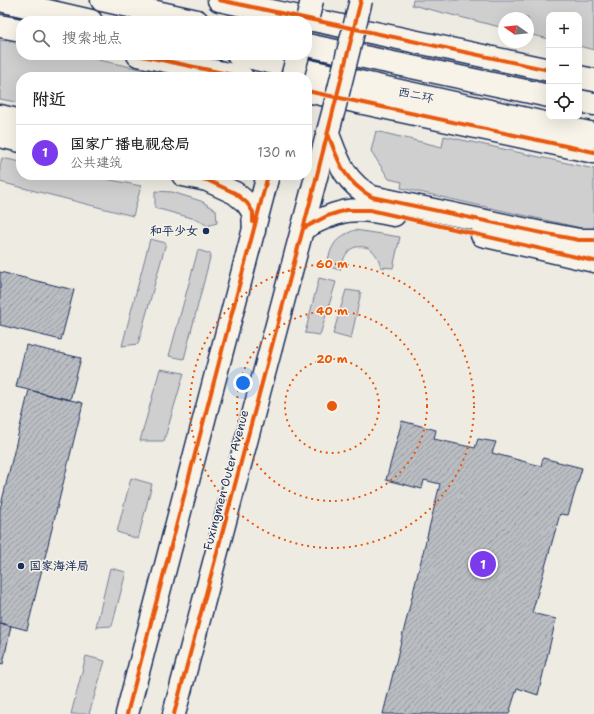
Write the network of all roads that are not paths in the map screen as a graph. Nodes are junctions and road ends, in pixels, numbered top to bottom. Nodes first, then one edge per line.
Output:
1 (0, 0) edge
2 (102, 0) edge
3 (219, 0) edge
4 (312, 0) edge
5 (361, 0) edge
6 (69, 16) edge
7 (174, 16) edge
8 (294, 16) edge
9 (308, 16) edge
10 (312, 20) edge
11 (0, 26) edge
12 (16, 29) edge
13 (312, 46) edge
14 (162, 60) edge
15 (260, 60) edge
16 (297, 60) edge
17 (546, 69) edge
18 (218, 72) edge
19 (293, 72) edge
20 (582, 78) edge
21 (594, 80) edge
22 (312, 92) edge
23 (546, 95) edge
24 (582, 102) edge
25 (594, 104) edge
26 (0, 116) edge
27 (16, 120) edge
28 (566, 128) junction
29 (328, 134) junction
30 (594, 134) edge
31 (0, 136) edge
32 (594, 138) edge
33 (16, 140) edge
34 (594, 152) edge
35 (207, 180) edge
36 (267, 180) edge
37 (304, 228) junction
38 (254, 231) junction
39 (594, 240) edge
40 (594, 261) edge
41 (127, 714) edge
42 (174, 714) edge

1 - 6 main road
2 - 7 main road
3 - 8 main road
4 - 9 main road, bridge
5 - 29 main road, Fuxingmen Outer Avenue, bridge
10 - 17 main road
11 - 12 main road
13 - 23 main road
14 - 18 main road
15 - 28 main road, 西二环
16 - 19 main road, bridge
20 - 21 main road
22 - 34 main road
24 - 25 main road
26 - 27 main road
28 - 30 main road, 西二环
28 - 32 main road
29 - 37 main road, Fuxingmen Outer Avenue
29 - 39 main road
31 - 33 main road
35 - 38 main road
36 - 38 main road
37 - 40 main road
37 - 42 main road, Fuxingmen Outer Avenue
38 - 41 main road

